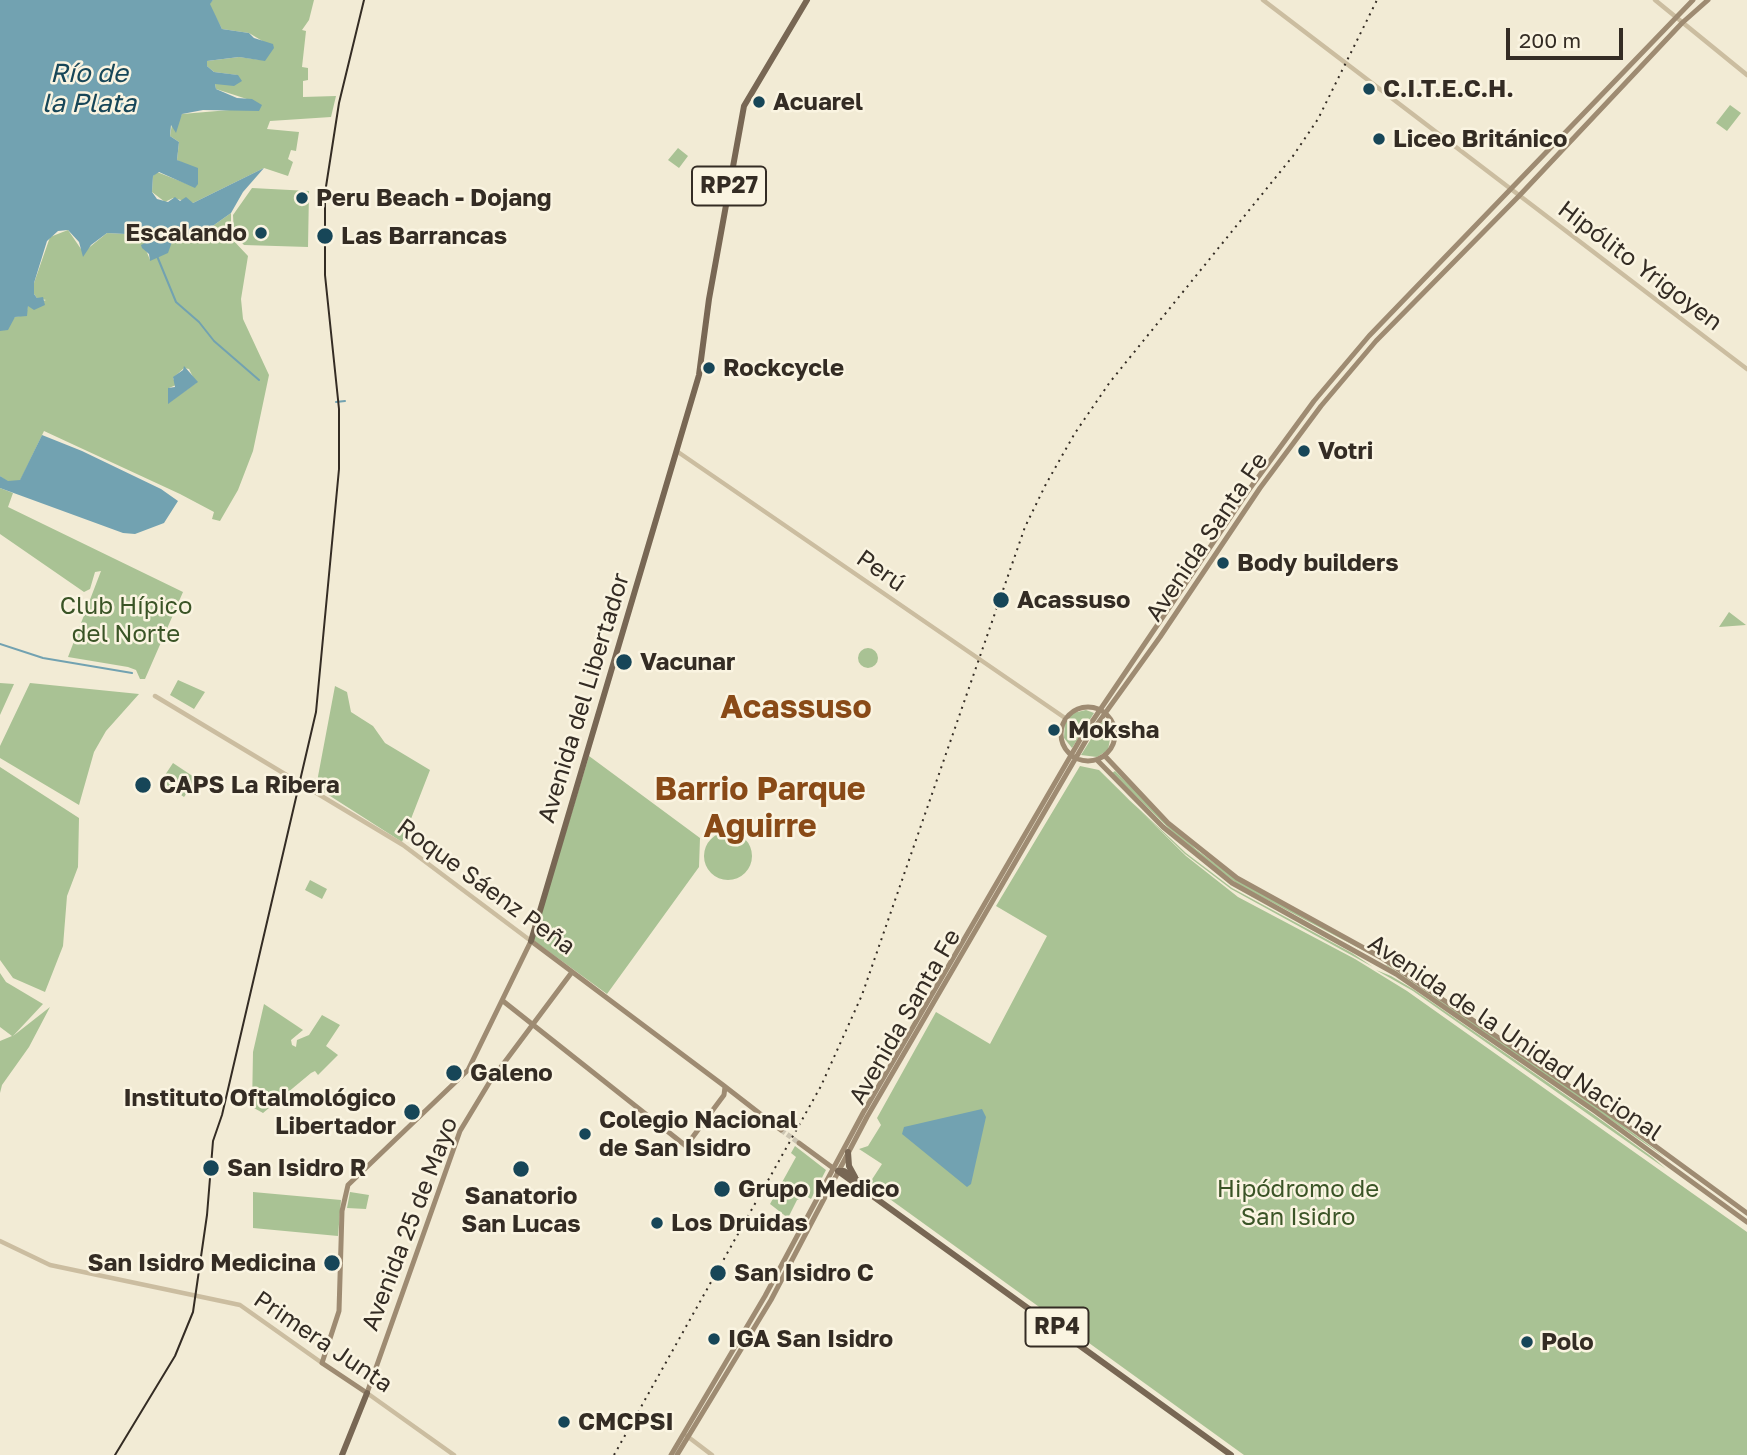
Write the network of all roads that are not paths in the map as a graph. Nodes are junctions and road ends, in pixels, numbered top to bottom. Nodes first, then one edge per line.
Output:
1 (807, 0) edge
2 (1264, 0) edge
3 (1655, 0) edge
4 (1693, 0) edge
5 (1708, 0) edge
6 (1675, 16) junction
7 (1682, 23) junction
8 (1747, 75) edge
9 (1512, 191) junction
10 (1519, 197) junction
11 (1747, 369) edge
12 (678, 452) junction
13 (155, 696) dead end
14 (1102, 711) junction
15 (1065, 718) junction
16 (1105, 755) junction
17 (1073, 757) junction
18 (1097, 760) junction
19 (1037, 819) junction
20 (531, 941) junction
21 (572, 972) junction
22 (503, 1001) junction
23 (533, 1024) junction
24 (723, 1084) junction
25 (724, 1095) junction
26 (738, 1097) junction
27 (781, 1130) tunnel mouth
28 (799, 1143) tunnel mouth
29 (848, 1152) junction
30 (835, 1169) junction
31 (858, 1181) junction
32 (1747, 1213) edge
33 (909, 1220) junction
34 (1747, 1222) edge
35 (0, 1241) edge
36 (322, 1363) junction
37 (366, 1393) junction
38 (686, 1435) junction
39 (342, 1455) edge
40 (454, 1455) edge
41 (671, 1455) edge
42 (677, 1455) edge
43 (712, 1455) edge
44 (1231, 1455) edge

1 - 12 main road, Avenida del Libertador / RP27
2 - 9 street, Hipólito Yrigoyen
3 - 6 street
4 - 6 main road, Avenida Santa Fe
5 - 7 main road, Avenida Santa Fe
6 - 7 street
6 - 9 main road, Avenida Santa Fe
7 - 8 street
7 - 10 main road, Avenida Santa Fe
9 - 10 street, Hipólito Yrigoyen
9 - 14 main road, Avenida Santa Fe
10 - 11 street, Hipólito Yrigoyen
10 - 14 main road, Avenida Santa Fe
12 - 15 street, Perú
12 - 20 main road, Avenida del Libertador / RP27
13 - 20 street, Roque Sáenz Peña
14 - 15 main road
14 - 16 main road
14 - 17 main road, Avenida Santa Fe
15 - 17 main road
16 - 18 main road
16 - 32 main road, Avenida de la Unidad Nacional
17 - 18 main road
17 - 19 main road, Avenida Santa Fe
18 - 34 main road, Avenida de la Unidad Nacional
19 - 29 main road, Avenida Santa Fe
19 - 30 main road, Avenida Santa Fe
20 - 21 main road, Roque Sáenz Peña
20 - 22 main road, Avenida del Libertador / RP27
21 - 23 main road, Avenida 25 de Mayo
21 - 24 main road, Roque Sáenz Peña
22 - 23 main road
22 - 36 main road, Avenida del Libertador / RP27
23 - 25 main road
23 - 37 main road, Avenida 25 de Mayo
24 - 25 main road
24 - 26 main road, Roque Sáenz Peña
25 - 26 main road
26 - 27 main road, Roque Sáenz Peña
28 - 30 main road, RP4
29 - 30 main road, Avenida Santa Fe
29 - 31 main road
30 - 31 main road, RP4
30 - 33 main road, RP4
30 - 38 main road
31 - 33 main road, RP4
33 - 44 main road, RP4
35 - 36 street, Primera Junta
36 - 37 main road, Primera Junta
37 - 39 main road
37 - 40 street, Primera Junta
38 - 41 main road
38 - 42 main road
38 - 43 street

